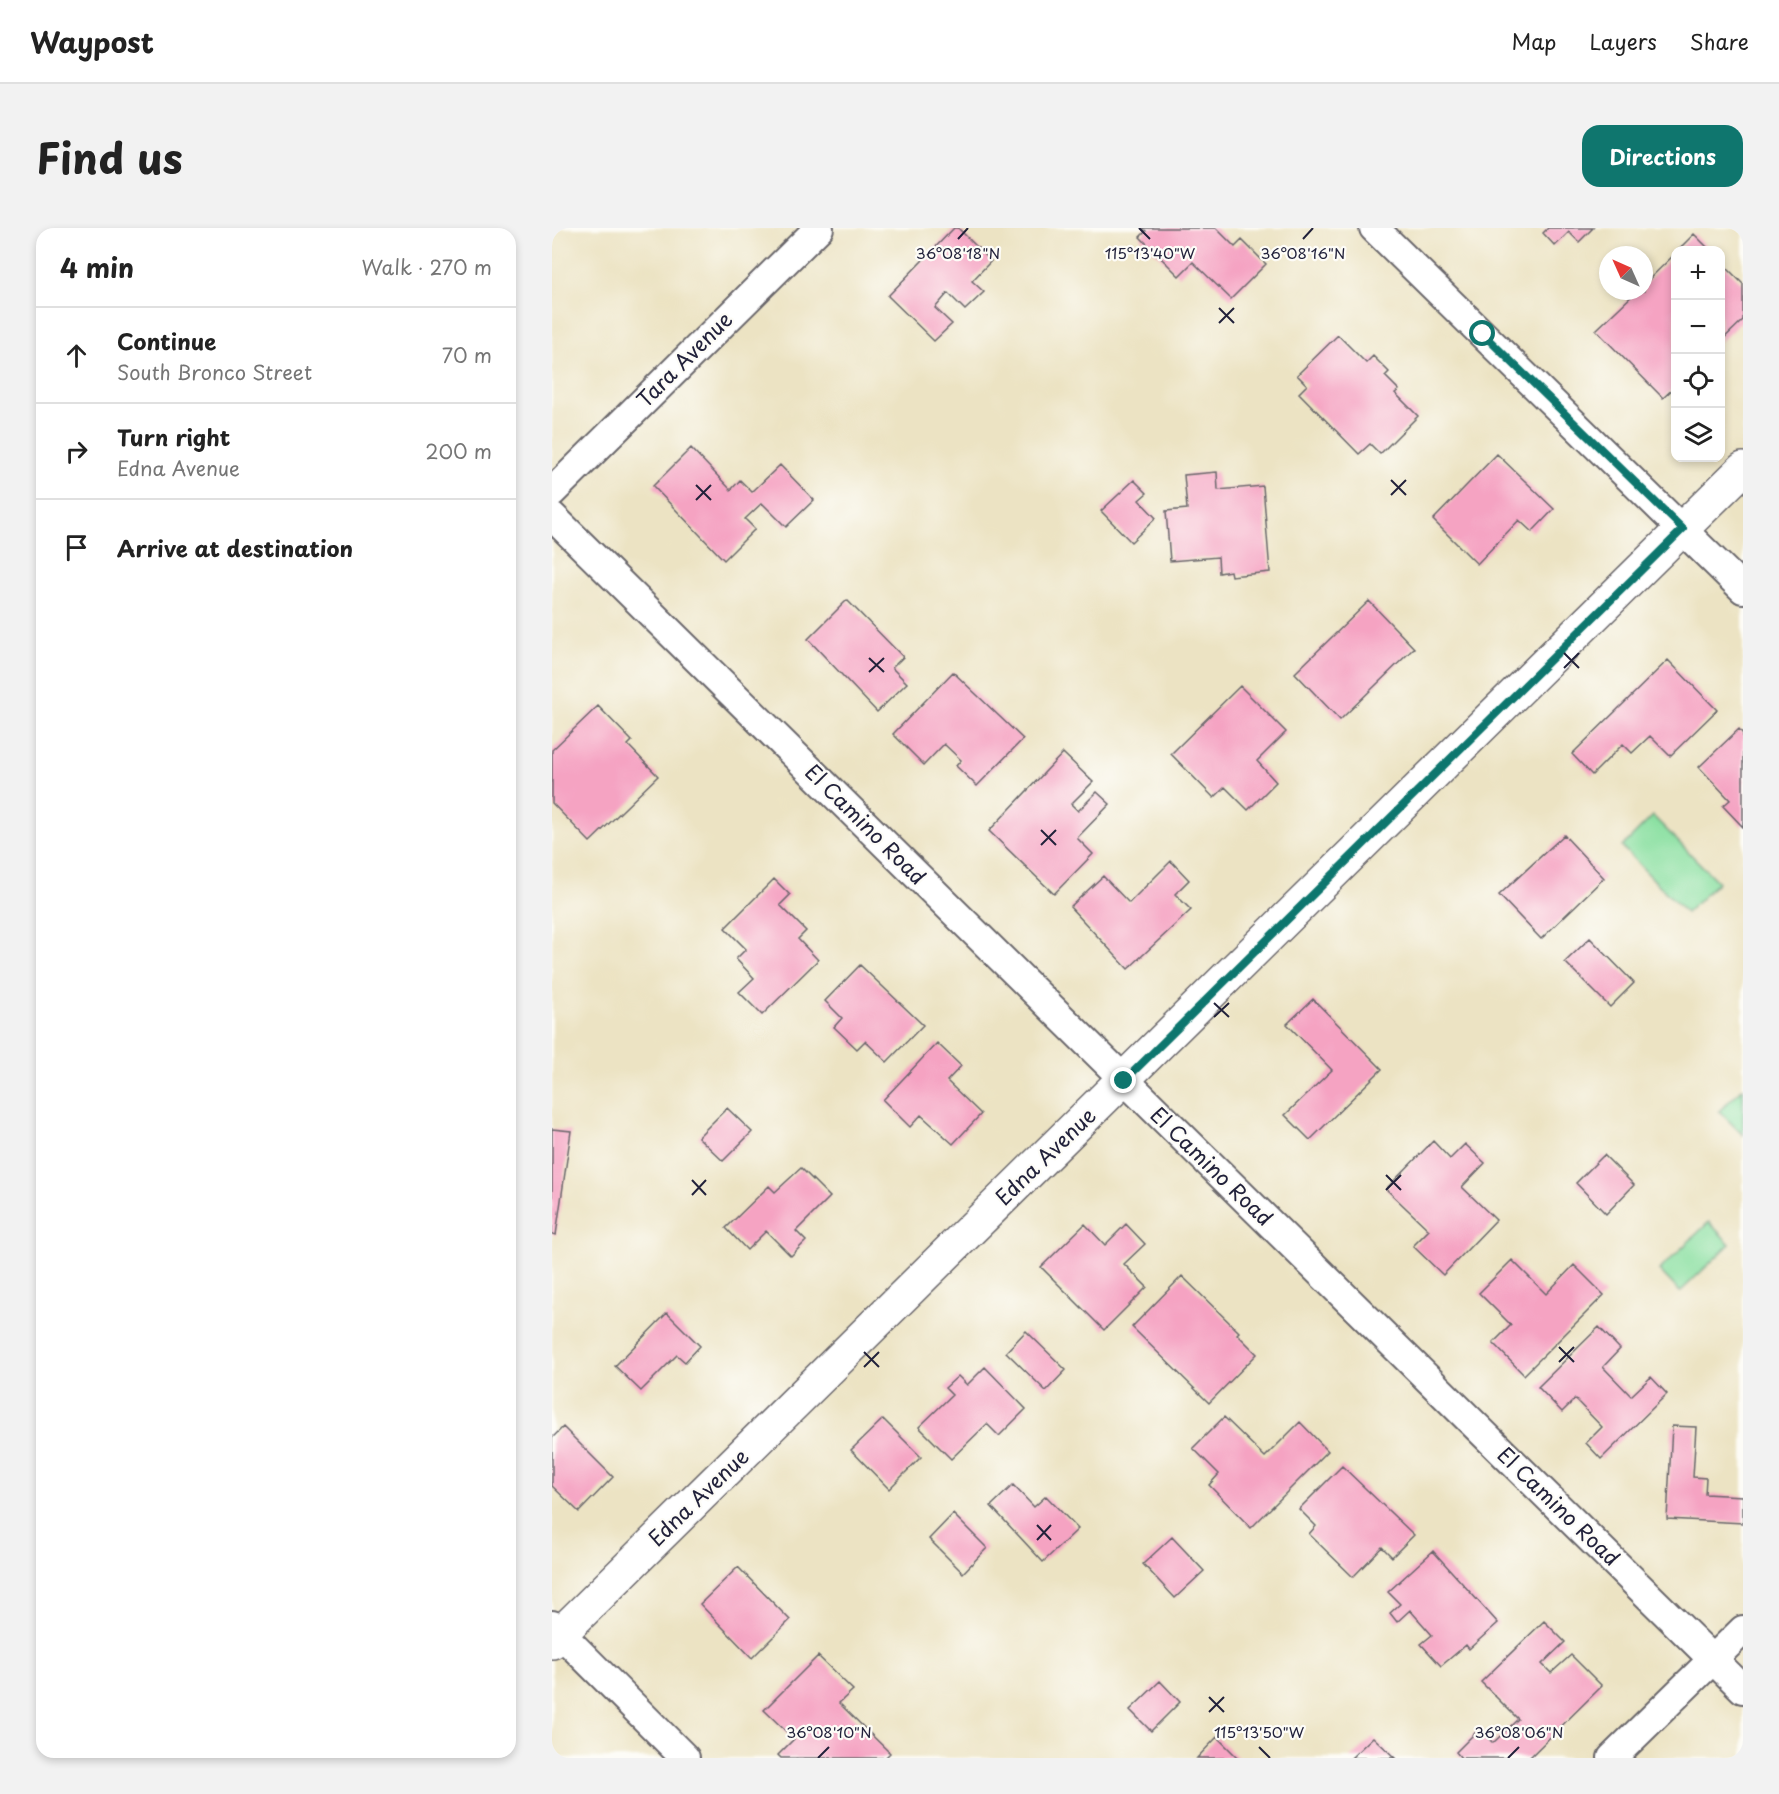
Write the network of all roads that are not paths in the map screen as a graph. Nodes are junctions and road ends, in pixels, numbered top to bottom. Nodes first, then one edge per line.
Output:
1 (819, 228) edge
2 (1374, 228) edge
3 (1743, 469) edge
4 (552, 492) edge
5 (552, 516) edge
6 (1683, 529) junction
7 (1743, 589) edge
8 (1124, 1081) junction
9 (1743, 1630) edge
10 (555, 1633) edge
11 (1713, 1659) junction
12 (1743, 1689) edge
13 (685, 1758) edge
14 (1612, 1758) edge

1 - 4 street, Tara Avenue
2 - 6 street
3 - 6 street, Edna Avenue
5 - 8 street, El Camino Road
6 - 7 street
6 - 8 street, Edna Avenue
8 - 10 street, Edna Avenue
8 - 11 street, El Camino Road
9 - 11 street
10 - 13 street
11 - 12 street, El Camino Road
11 - 14 street

